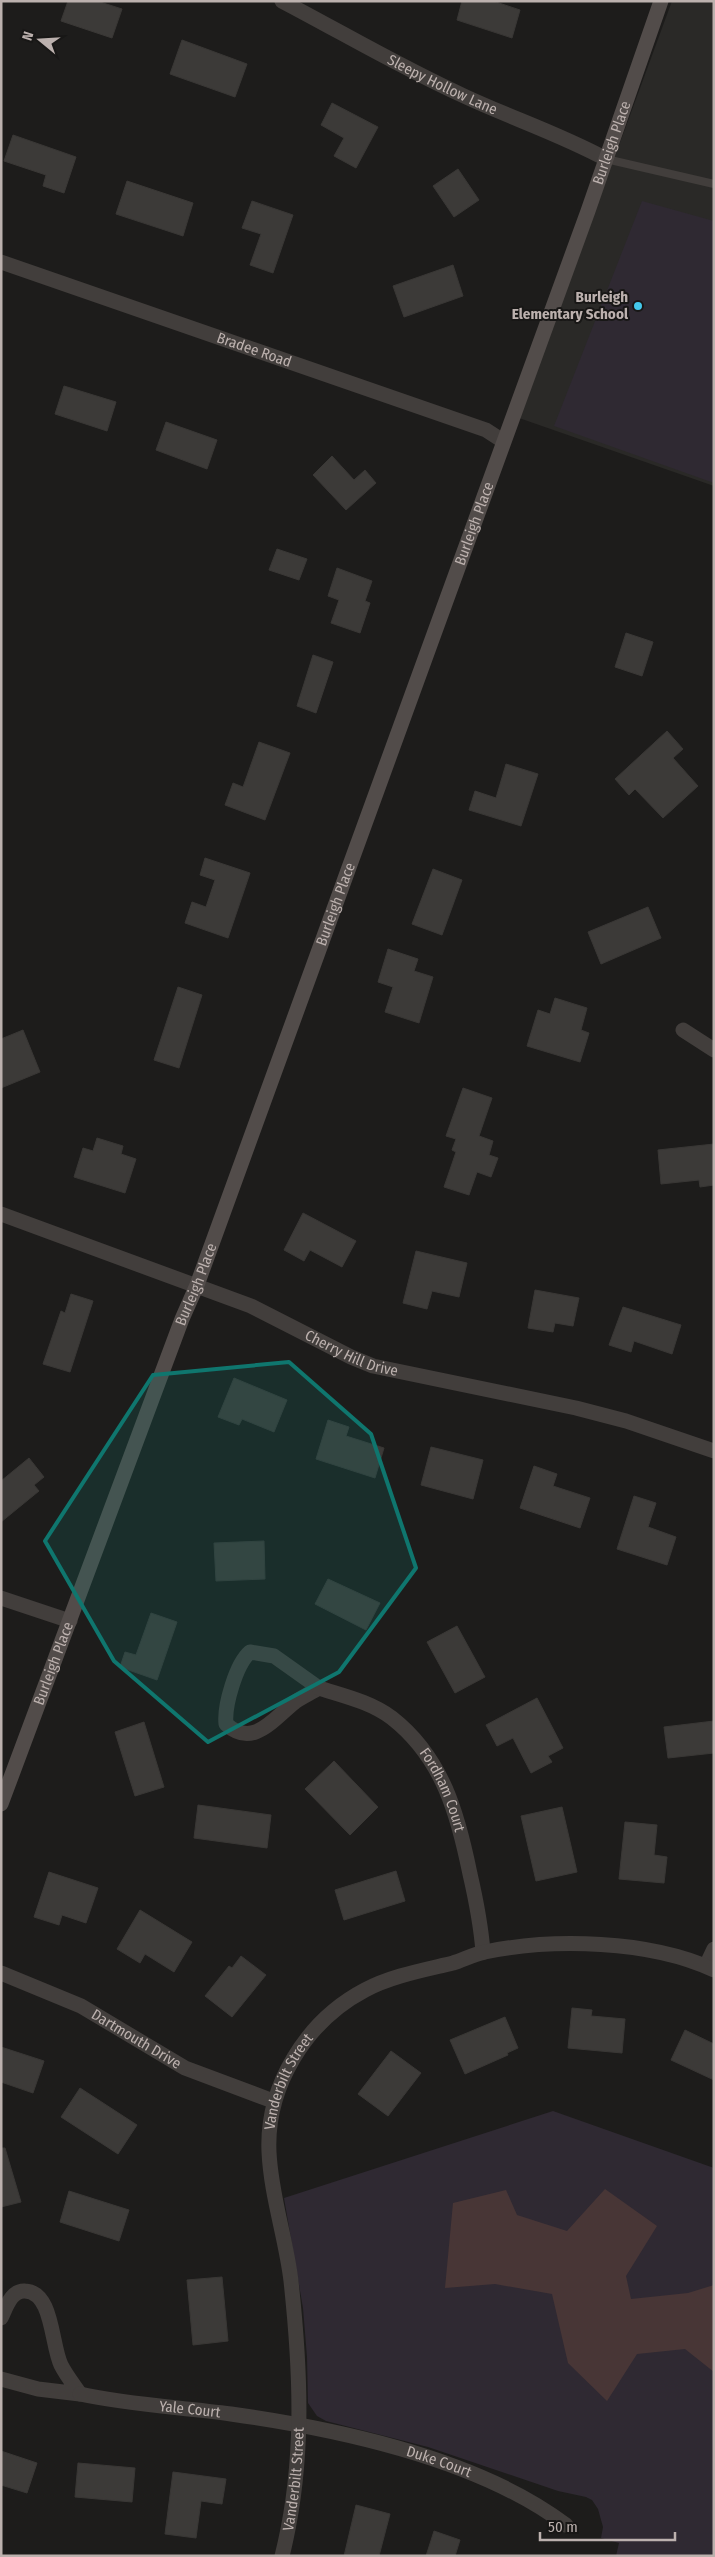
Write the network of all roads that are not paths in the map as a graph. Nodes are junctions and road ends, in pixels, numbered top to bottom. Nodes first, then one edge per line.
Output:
1 (282, 1) edge
2 (661, 1) edge
3 (606, 159) junction
4 (714, 184) edge
5 (1, 262) edge
6 (503, 441) junction
7 (683, 1030) dead end
8 (714, 1050) edge
9 (1, 1214) edge
10 (197, 1285) junction
11 (714, 1451) edge
12 (1, 1598) edge
13 (70, 1621) junction
14 (319, 1688) junction
15 (1, 1804) edge
16 (714, 1949) edge
17 (483, 1952) junction
18 (710, 1968) edge
19 (1, 1973) edge
20 (274, 2101) junction
21 (1, 2318) edge
22 (1, 2379) edge
23 (80, 2394) junction
24 (300, 2425) junction
25 (566, 2525) dead end
26 (282, 2556) edge

1 - 3 street, Sleepy Hollow Lane
2 - 3 street, Burleigh Place
3 - 4 lane
3 - 6 street, Burleigh Place
5 - 6 street, Bradee Road
6 - 10 street, Burleigh Place
7 - 8 street
9 - 10 street, Cherry Hill Drive
10 - 11 street, Cherry Hill Drive
10 - 13 street, Burleigh Place
12 - 13 street
13 - 15 street, Burleigh Place
14 - 14 street, Fordham Court
14 - 17 street, Fordham Court
16 - 18 street
17 - 18 street, Vanderbilt Street
17 - 20 street, Vanderbilt Street
19 - 20 street, Dartmouth Drive
20 - 24 street, Vanderbilt Street
21 - 23 street
22 - 23 street, Yale Court
23 - 24 street, Yale Court
24 - 25 street, Duke Court
24 - 26 street, Vanderbilt Street

